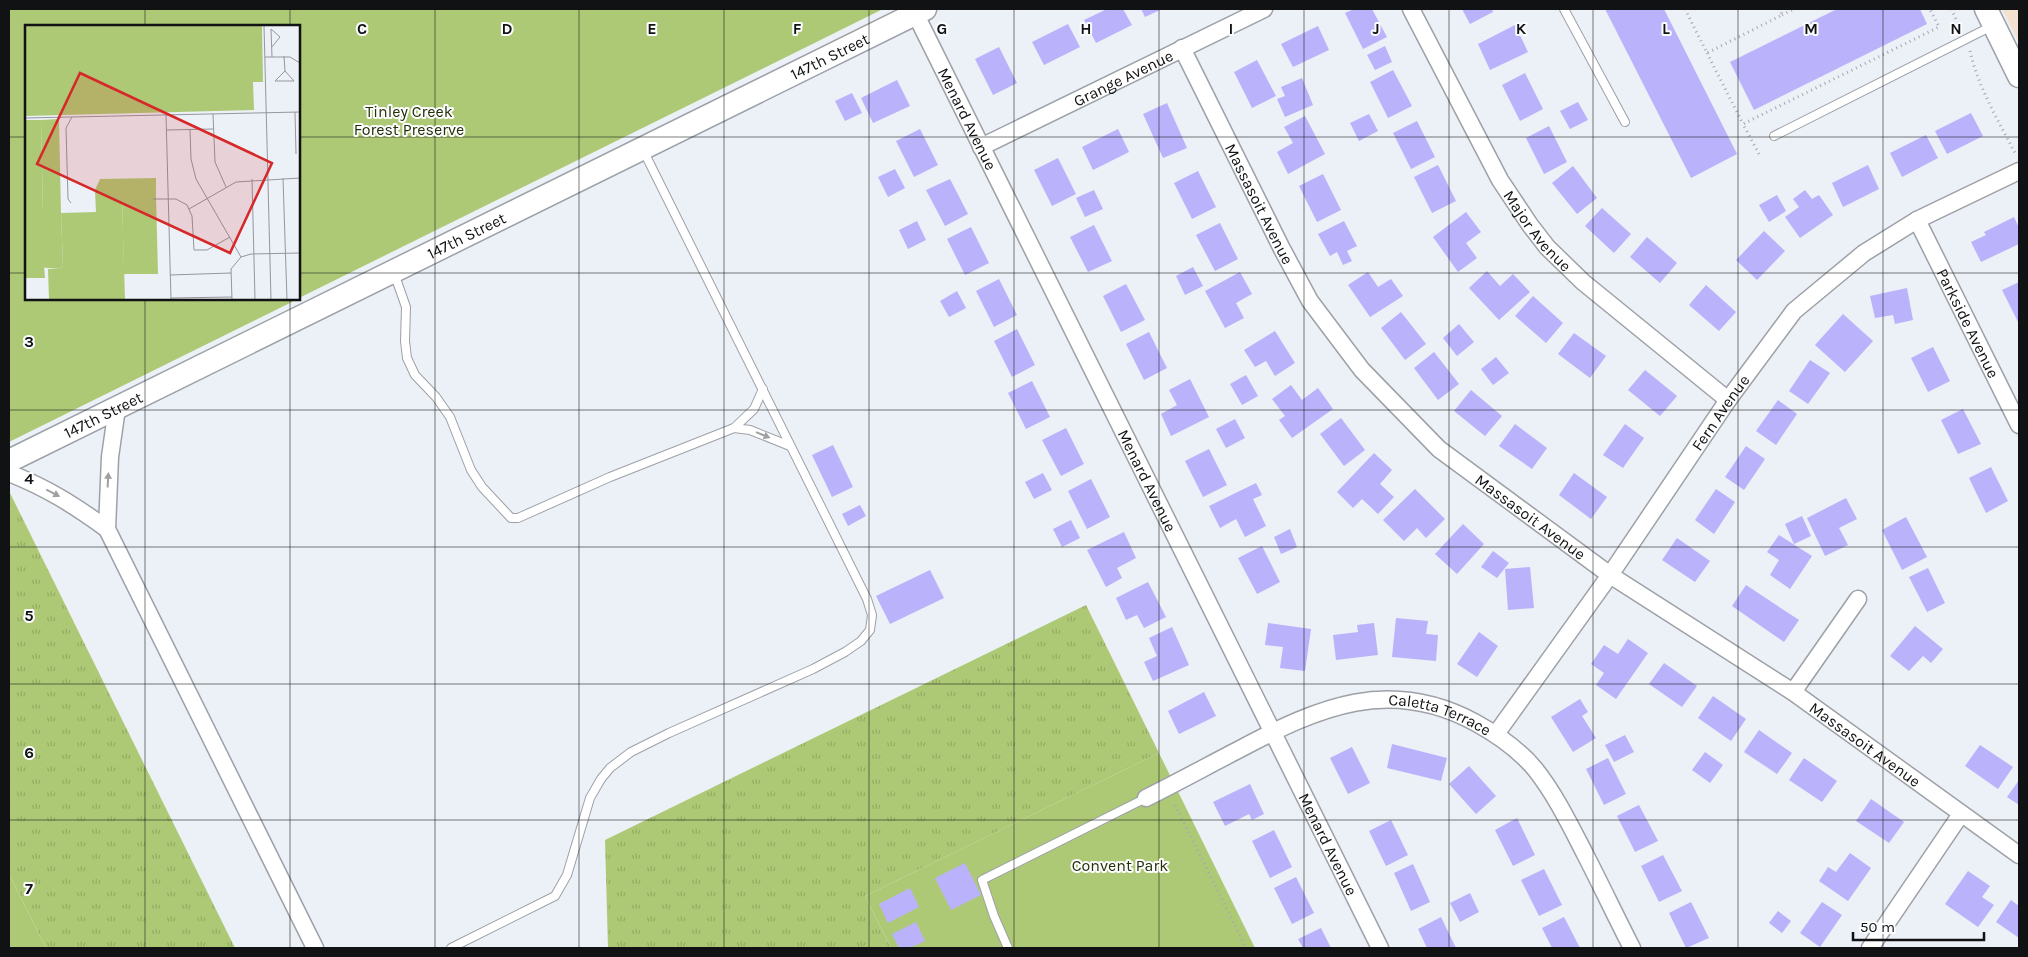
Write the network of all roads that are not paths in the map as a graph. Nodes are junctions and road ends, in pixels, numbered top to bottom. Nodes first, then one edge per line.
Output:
1 (1264, 9) edge
2 (1412, 9) edge
3 (1564, 9) edge
4 (920, 11) edge
5 (1990, 17) edge
6 (1182, 48) junction
7 (2019, 76) edge
8 (1625, 122) dead end
9 (1774, 136) dead end
10 (981, 147) junction
11 (642, 148) junction
12 (2018, 163) edge
13 (1917, 220) junction
14 (394, 271) junction
15 (763, 389) junction
16 (1728, 400) junction
17 (117, 408) junction
18 (2019, 425) edge
19 (734, 428) junction
20 (790, 446) junction
21 (9, 461) edge
22 (9, 473) edge
23 (107, 529) junction
24 (1610, 575) junction
25 (1858, 599) dead end
26 (1793, 692) junction
27 (1272, 732) junction
28 (1496, 734) junction
29 (1146, 798) joint
30 (1961, 814) junction
31 (2019, 855) edge
32 (315, 948) edge
33 (451, 948) edge
34 (1008, 948) edge
35 (1380, 948) edge
36 (1632, 948) edge
37 (1870, 948) edge

1 - 6 street, Grange Avenue
2 - 16 street, Major Avenue
3 - 8 lane
4 - 10 street, Menard Avenue
4 - 11 main road, 147th Street
5 - 7 main road
5 - 9 lane
6 - 10 street, Grange Avenue
6 - 24 street, Massasoit Avenue
10 - 27 street, Menard Avenue
11 - 14 main road, 147th Street
11 - 15 lane
12 - 13 street, Fern Avenue
13 - 16 street, Fern Avenue
13 - 18 street, Parkside Avenue
14 - 17 main road, 147th Street
14 - 19 lane
15 - 19 lane
15 - 20 lane
16 - 24 street, Fern Avenue
17 - 21 main road, 147th Street
23 -> 17 street
19 -> 20 lane
20 - 33 lane
22 -> 23 street
23 - 32 street
24 - 26 street, Massasoit Avenue
24 - 28 street, Fern Avenue
25 - 26 street
26 - 30 street, Massasoit Avenue
27 - 28 street, Caletta Terrace
27 - 29 street, Caletta Terrace
27 - 35 street, Menard Avenue
28 - 36 street, Caletta Terrace
29 - 34 lane
30 - 31 street, Massasoit Avenue
30 - 37 street

